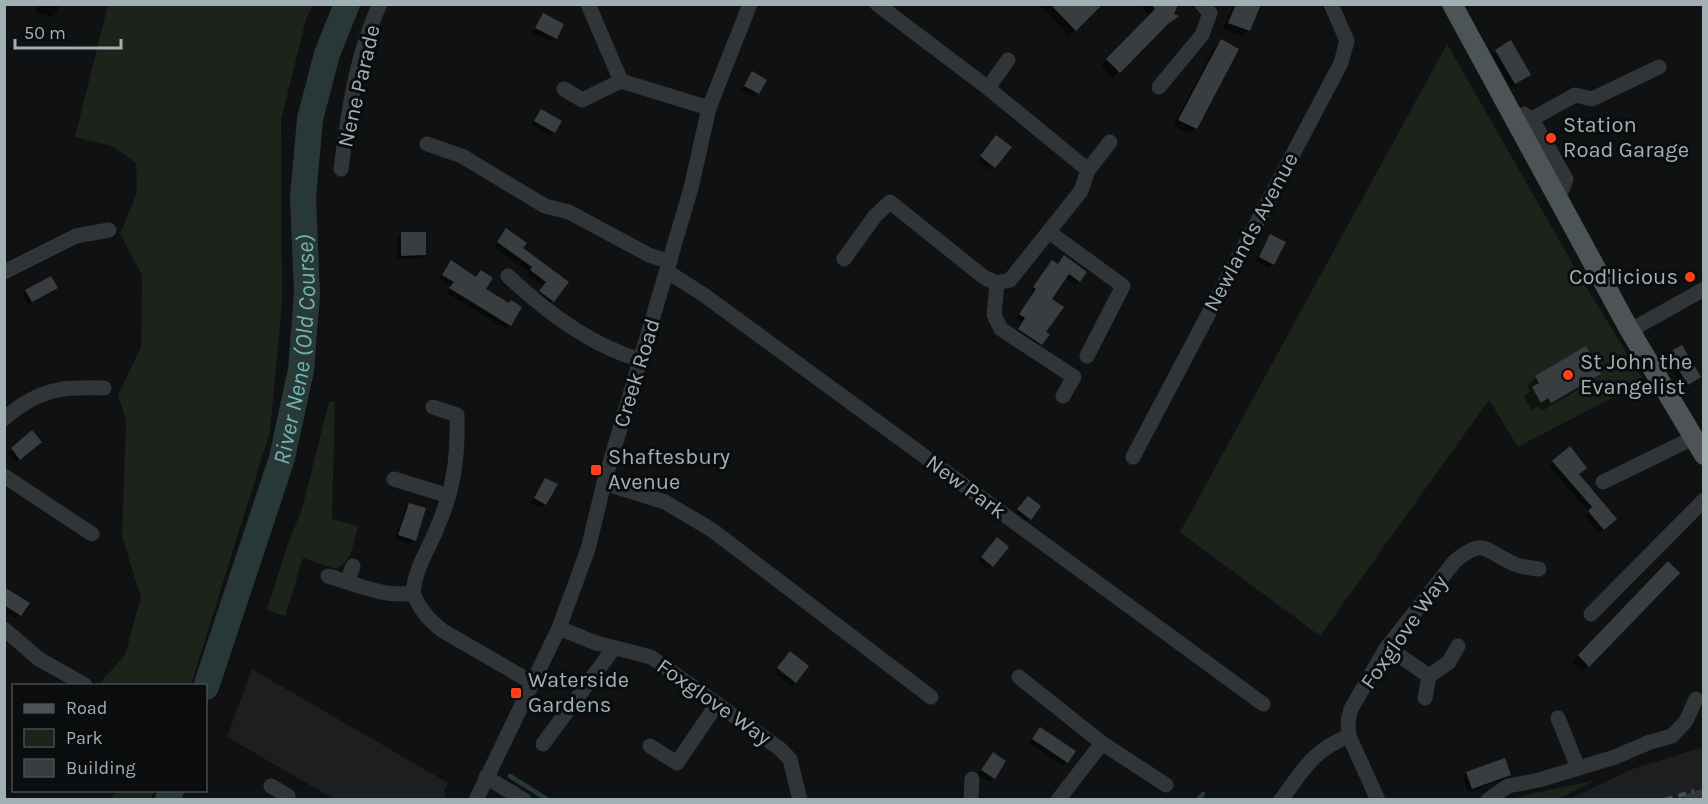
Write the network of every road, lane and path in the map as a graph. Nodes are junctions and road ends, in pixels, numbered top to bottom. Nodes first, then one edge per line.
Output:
1 (380, 4) edge
2 (588, 4) edge
3 (750, 4) edge
4 (877, 4) edge
5 (1331, 4) edge
6 (1452, 4) edge
7 (1208, 7) edge
8 (1008, 60) dead end
9 (1659, 67) dead end
10 (621, 81) junction
11 (1159, 87) dead end
12 (988, 88) junction
13 (564, 89) dead end
14 (709, 108) junction
15 (1512, 115) junction
16 (1532, 119) junction
17 (1110, 142) dead end
18 (427, 144) dead end
19 (341, 169) dead end
20 (1088, 170) junction
21 (1555, 195) junction
22 (109, 230) dead end
23 (1049, 232) junction
24 (844, 259) dead end
25 (669, 267) junction
26 (4, 272) edge
27 (508, 276) dead end
28 (997, 283) junction
29 (1704, 289) edge
30 (1629, 329) junction
31 (1087, 356) dead end
32 (641, 360) junction
33 (104, 388) dead end
34 (1063, 396) dead end
35 (433, 407) dead end
36 (4, 419) edge
37 (1693, 438) junction
38 (1704, 455) edge
39 (1132, 457) dead end
40 (4, 476) edge
41 (394, 479) dead end
42 (1603, 482) dead end
43 (604, 483) junction
44 (449, 496) junction
45 (1704, 500) edge
46 (92, 534) dead end
47 (353, 566) dead end
48 (1539, 570) dead end
49 (328, 576) dead end
50 (347, 582) junction
51 (413, 593) junction
52 (1592, 614) dead end
53 (560, 628) junction
54 (4, 629) edge
55 (1458, 646) dead end
56 (1387, 647) junction
57 (614, 648) junction
58 (1429, 676) junction
59 (1019, 677) dead end
60 (533, 683) junction
61 (83, 684) edge
62 (931, 697) dead end
63 (1425, 698) dead end
64 (1696, 699) dead end
65 (717, 704) junction
66 (1263, 704) dead end
67 (1558, 718) dead end
68 (1349, 736) junction
69 (1102, 743) junction
70 (543, 744) dead end
71 (650, 746) dead end
72 (1578, 768) junction
73 (486, 777) junction
74 (972, 779) dead end
75 (1166, 785) dead end
76 (271, 786) dead end
77 (1704, 796) edge
78 (289, 798) edge
79 (476, 800) edge
80 (524, 800) edge
81 (800, 800) edge
82 (971, 800) edge
83 (1058, 800) edge
84 (1281, 800) edge
85 (1378, 800) edge
86 (1488, 800) edge
87 (1692, 800) edge

1 - 19 street, Nene Parade
2 - 10 street
3 - 14 street, Creek Road
4 - 12 street
5 - 39 street, Newlands Avenue
6 - 15 main road
7 - 11 street
8 - 12 street
9 - 16 street
10 - 13 street
10 - 14 street
12 - 20 street
14 - 25 street, Creek Road
15 - 16 street
15 - 21 main road
16 - 21 street
17 - 20 street
18 - 25 street, New Park
20 - 23 street
21 - 30 main road
22 - 26 street
23 - 28 street
23 - 31 street
24 - 28 street
25 - 32 street, Creek Road
25 - 66 street, New Park
27 - 32 street
28 - 34 street
29 - 30 street
30 - 37 main road
32 - 43 street, Creek Road
33 - 36 street
35 - 44 street
37 - 38 main road
37 - 42 street
40 - 46 street
41 - 44 street
43 - 53 street, Creek Road
43 - 62 street
44 - 51 street
45 - 52 street
47 - 50 street
48 - 56 street, Foxglove Way
49 - 50 street
50 - 51 street
51 - 60 street
53 - 57 street, Foxglove Way
53 - 60 street, Creek Road
54 - 61 street
55 - 58 street
56 - 58 street
56 - 68 street, Foxglove Way
57 - 65 street, Foxglove Way
57 - 70 street
58 - 63 street
59 - 69 street
60 - 73 street, Creek Road
64 - 72 street
65 - 71 street
65 - 81 street, Foxglove Way
67 - 72 street
68 - 84 street
68 - 85 street
69 - 75 street
69 - 83 street
72 - 86 street
73 - 79 street, Creek Road
73 - 80 street
74 - 82 street
76 - 78 street
77 - 87 street

